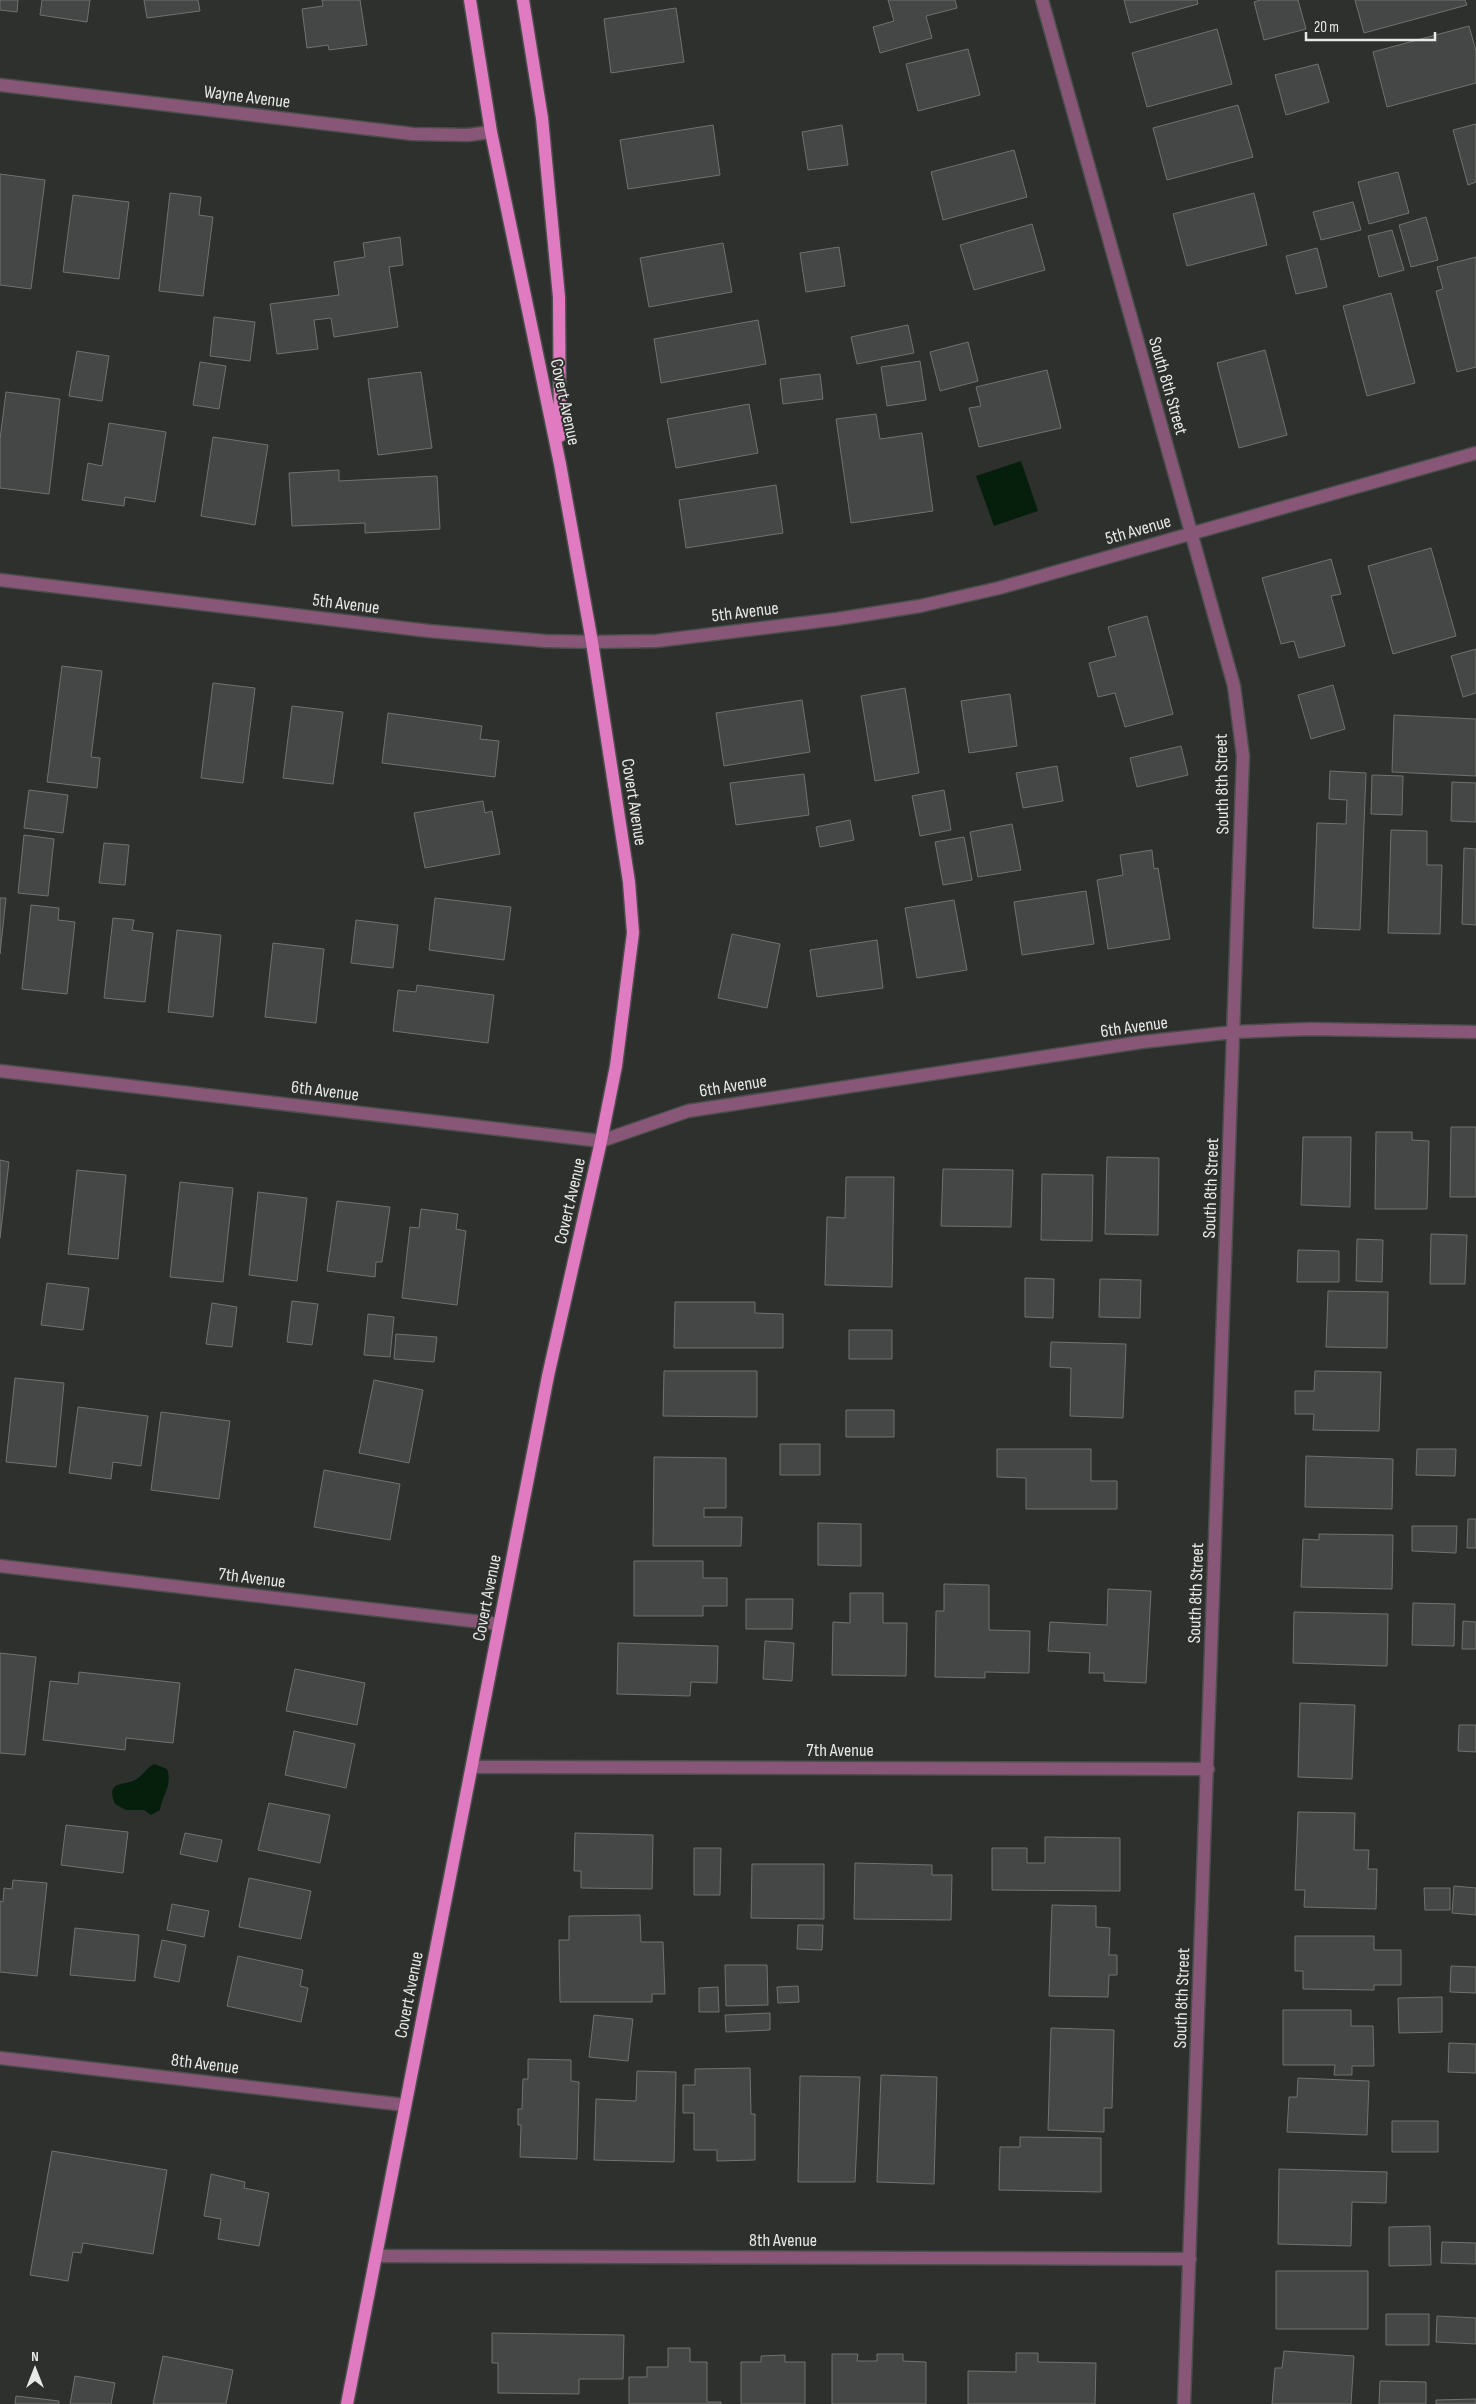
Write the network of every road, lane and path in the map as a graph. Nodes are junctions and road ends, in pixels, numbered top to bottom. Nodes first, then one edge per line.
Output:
1 (470, 0) edge
2 (524, 0) edge
3 (1042, 0) edge
4 (0, 85) edge
5 (491, 132) junction
6 (1476, 453) edge
7 (560, 464) junction
8 (1191, 534) junction
9 (0, 580) edge
10 (592, 642) junction
11 (1234, 1032) junction
12 (1476, 1032) edge
13 (0, 1072) edge
14 (601, 1141) junction
15 (0, 1566) edge
16 (500, 1624) junction
17 (472, 1767) junction
18 (1208, 1769) junction
19 (0, 2058) edge
20 (405, 2105) junction
21 (376, 2256) junction
22 (1190, 2259) junction
23 (347, 2404) edge
24 (1184, 2404) edge

1 - 5 main road, Covert Avenue
2 - 7 main road
3 - 8 street, South 8th Street
4 - 5 street, Wayne Avenue
5 - 7 main road, Covert Avenue
6 - 8 street, 5th Avenue
7 - 10 main road, Covert Avenue
8 - 10 street, 5th Avenue
8 - 11 street, South 8th Street
9 - 10 street, 5th Avenue
10 - 14 main road, Covert Avenue
11 - 12 street, 6th Avenue
11 - 14 street, 6th Avenue
11 - 18 street, South 8th Street
13 - 14 street, 6th Avenue
14 - 16 main road, Covert Avenue
15 - 16 street, 7th Avenue
16 - 17 main road, Covert Avenue
17 - 18 street, 7th Avenue
17 - 20 main road, Covert Avenue
18 - 22 street, South 8th Street
19 - 20 street, 8th Avenue
20 - 21 main road, Covert Avenue
21 - 22 street, 8th Avenue
21 - 23 main road, Covert Avenue
22 - 24 street, South 8th Street

